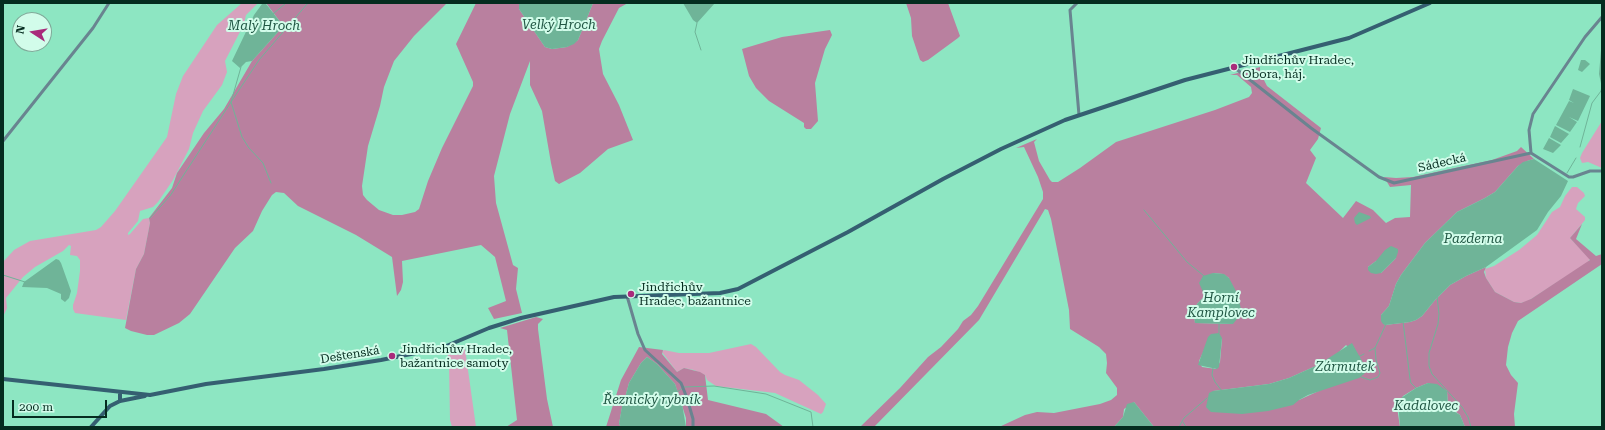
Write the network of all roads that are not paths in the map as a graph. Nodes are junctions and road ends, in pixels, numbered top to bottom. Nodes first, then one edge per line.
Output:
1 (109, 3) edge
2 (1077, 3) edge
3 (1430, 3) edge
4 (1602, 17) edge
5 (1235, 68) junction
6 (1079, 115) junction
7 (3, 141) edge
8 (1531, 153) junction
9 (1602, 172) edge
10 (627, 296) junction
11 (3, 379) edge
12 (120, 392) junction
13 (150, 395) junction
14 (120, 401) junction
15 (91, 427) edge
16 (693, 427) edge

1 - 7 street
2 - 6 street
3 - 5 main road, Deštenská
4 - 8 street
5 - 6 main road, Deštenská
5 - 8 street, Sádecká
6 - 10 main road, Deštenská
8 - 9 street
10 - 13 main road, Deštenská
10 - 16 street
11 - 12 main road
12 - 13 main road
12 - 14 main road
13 - 14 main road, Deštenská
14 - 15 main road

